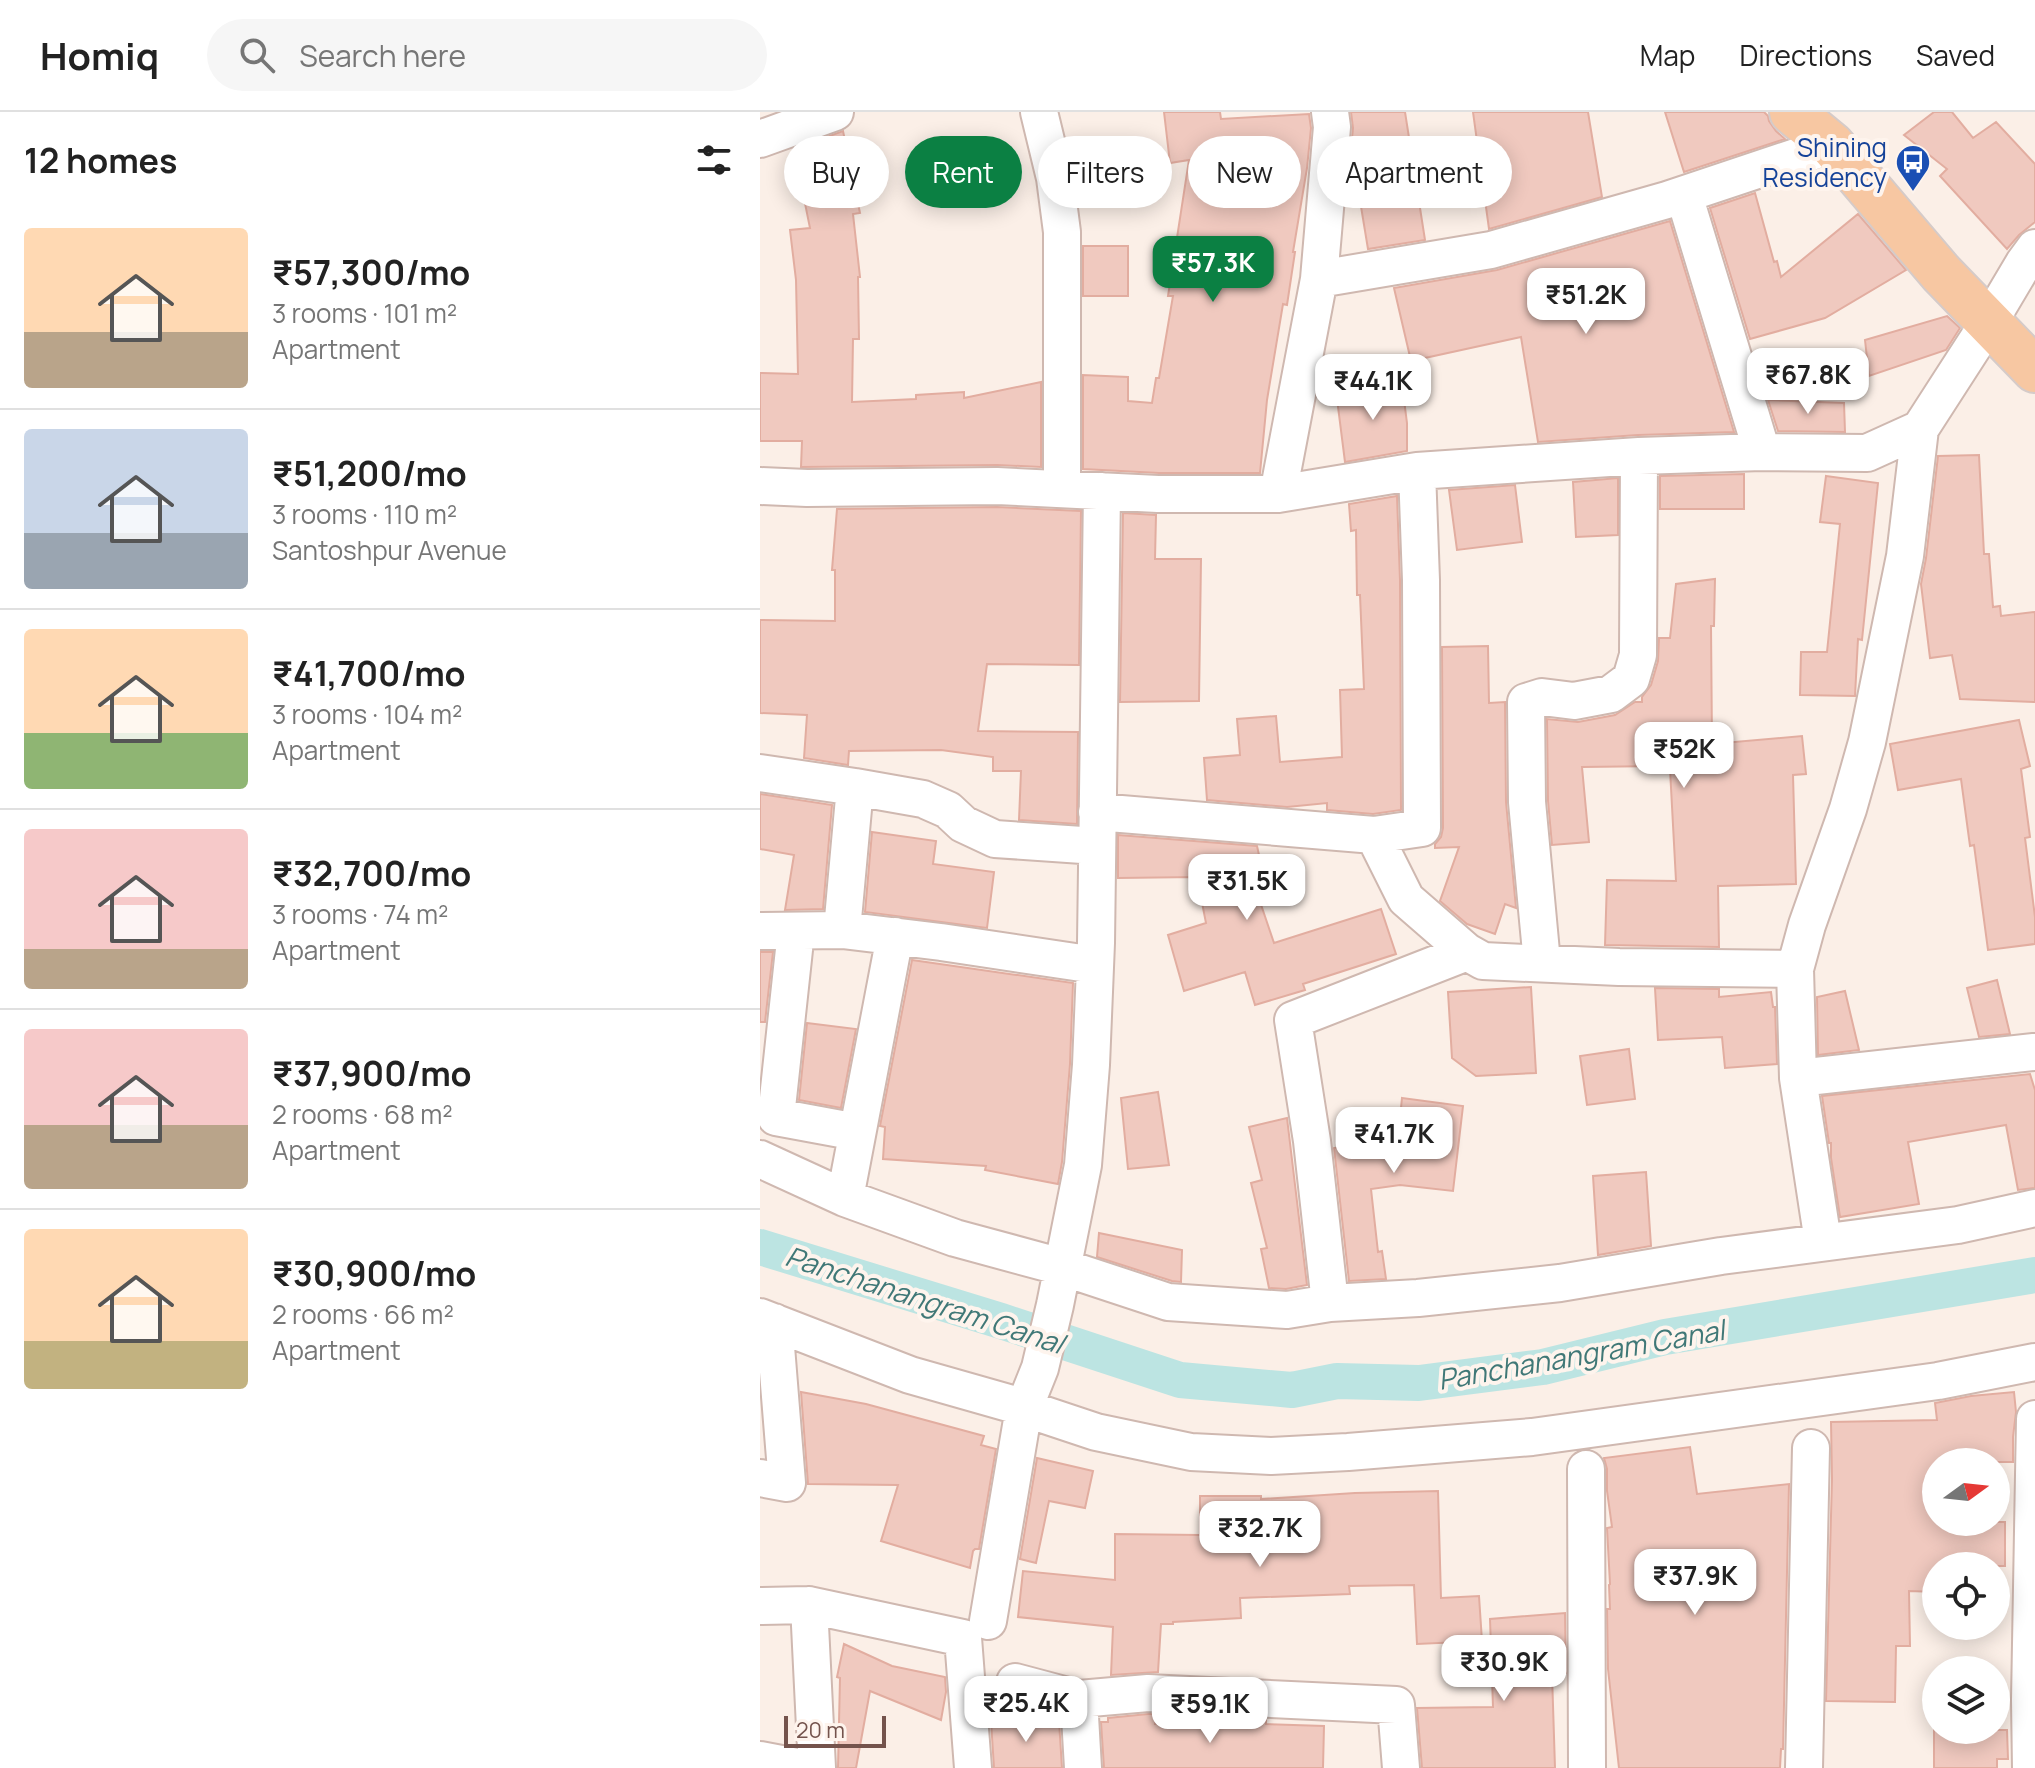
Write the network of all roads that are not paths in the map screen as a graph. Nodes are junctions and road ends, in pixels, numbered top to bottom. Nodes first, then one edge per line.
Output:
1 (835, 112) edge
2 (1039, 112) edge
3 (1330, 112) edge
4 (1792, 112) edge
5 (760, 139) edge
6 (1832, 145) junction
7 (1684, 195) junction
8 (2035, 248) edge
9 (1319, 279) junction
10 (1989, 322) junction
11 (2035, 370) edge
12 (1920, 429) junction
13 (1762, 452) junction
14 (1639, 456) junction
15 (1417, 471) junction
16 (760, 486) edge
17 (1062, 489) junction
18 (1102, 491) junction
19 (1278, 494) junction
20 (760, 773) edge
21 (855, 787) junction
22 (1097, 829) junction
23 (1374, 835) junction
24 (842, 930) junction
25 (760, 931) edge
26 (796, 931) junction
27 (895, 936) junction
28 (1467, 952) junction
29 (1542, 963) junction
30 (1095, 965) junction
31 (1795, 969) junction
32 (2034, 1052) edge
33 (771, 1054) edge
34 (1798, 1078) junction
35 (857, 1132) junction
36 (760, 1159) edge
37 (845, 1198) junction
38 (2035, 1208) edge
39 (1823, 1242) junction
40 (1062, 1267) junction
41 (1330, 1303) junction
42 (767, 1320) edge
43 (2035, 1362) edge
44 (1024, 1408) junction
45 (2035, 1419) edge
46 (1811, 1448) dead end
47 (1586, 1469) dead end
48 (760, 1478) edge
49 (809, 1605) junction
50 (760, 1606) edge
51 (988, 1621) dead end
52 (1015, 1682) dead end
53 (1079, 1699) junction
54 (760, 1760) edge
55 (802, 1768) edge
56 (817, 1768) edge
57 (973, 1768) edge
58 (1083, 1768) edge
59 (1401, 1768) edge
60 (1587, 1768) edge
61 (1804, 1768) edge
62 (2031, 1768) edge

1 - 5 street
2 - 17 street
3 - 9 street
4 - 6 main road
6 - 7 street
6 - 10 main road
7 - 9 street
7 - 13 street
8 - 10 street
9 - 19 street
10 - 11 main road
10 - 12 street
12 - 13 street
12 - 31 street
13 - 14 street
14 - 15 street
14 - 29 street
15 - 19 street
15 - 23 street
16 - 17 street
17 - 18 street
18 - 19 street
18 - 22 street
20 - 21 street
21 - 22 street
21 - 24 street
22 - 23 street
22 - 30 street
23 - 28 street
24 - 26 street
24 - 27 street
25 - 26 street
26 - 33 street
27 - 30 street
27 - 35 street
28 - 29 street
28 - 41 street
29 - 31 street
30 - 40 street
31 - 34 street
32 - 34 street
33 - 35 street
34 - 39 street
35 - 37 street
36 - 37 street
37 - 40 street
38 - 39 street
39 - 41 street
40 - 41 street
40 - 44 street
42 - 44 street
42 - 48 street
43 - 44 street
44 - 51 street
45 - 62 street
46 - 61 street
47 - 60 street
49 - 50 street
49 - 56 street
49 - 57 street
52 - 53 street
53 - 58 street
53 - 59 street
54 - 55 street

